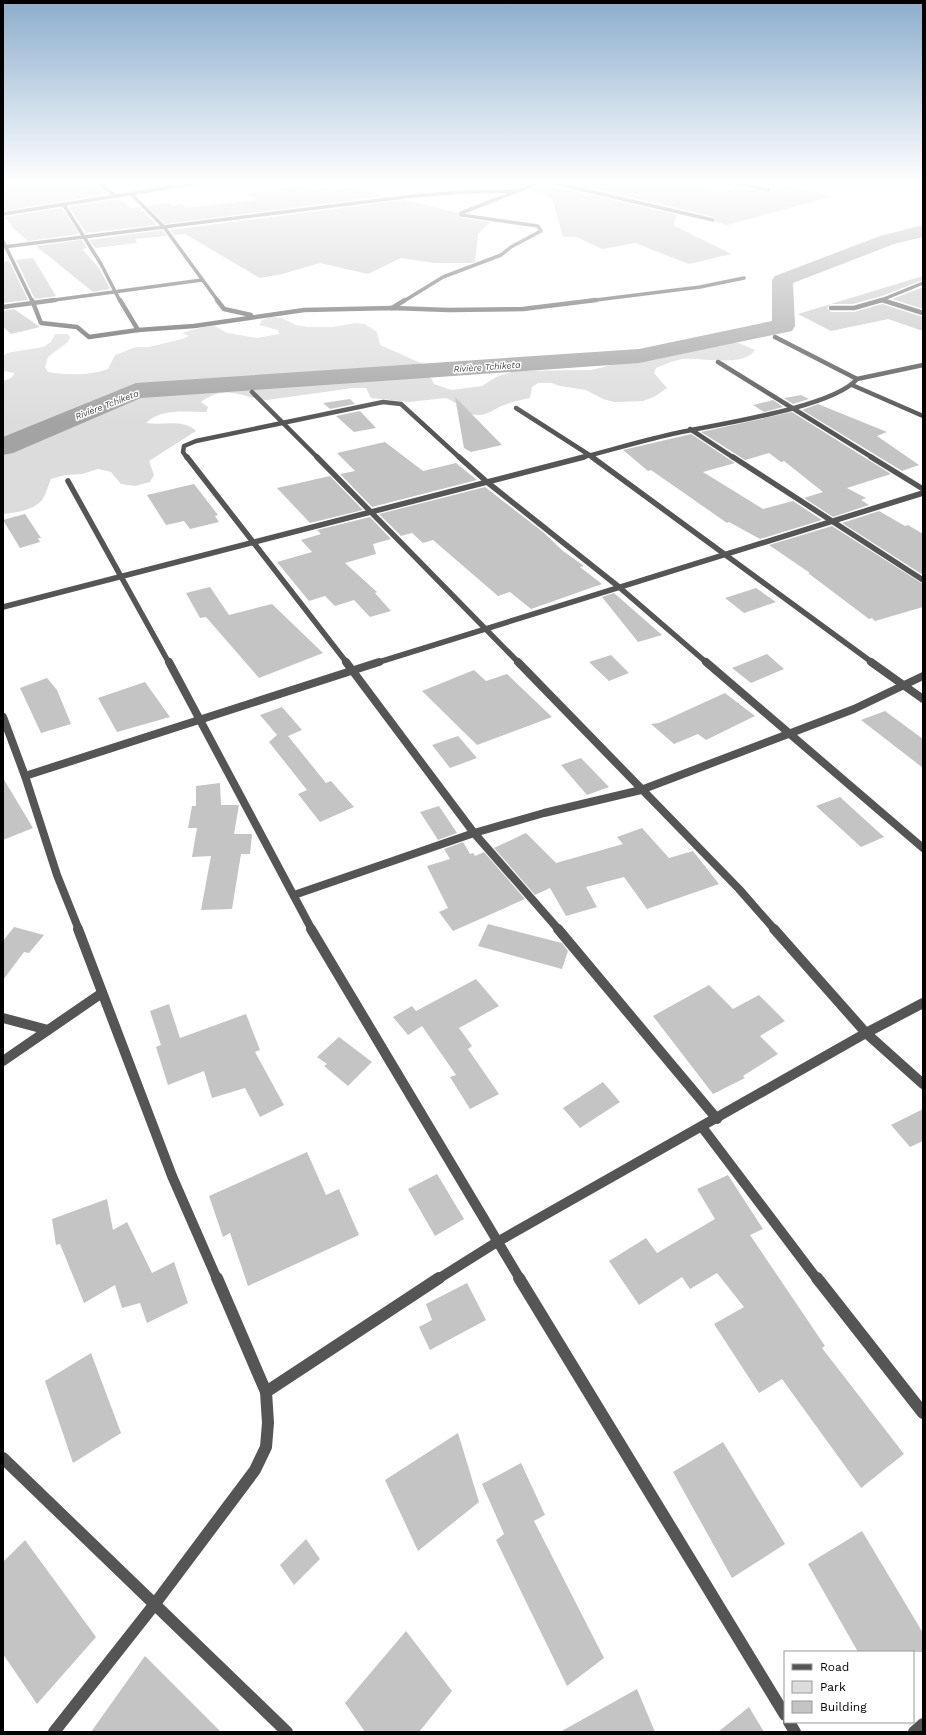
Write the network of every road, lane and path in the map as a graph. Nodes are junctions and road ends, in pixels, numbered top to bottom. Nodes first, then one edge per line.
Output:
1 (11, 261) edge
2 (98, 261) edge
3 (188, 261) edge
4 (486, 261) edge
5 (744, 278) dead end
6 (202, 280) junction
7 (923, 283) edge
8 (115, 292) junction
9 (882, 300) junction
10 (33, 303) junction
11 (3, 307) edge
12 (392, 308) junction
13 (831, 308) dead end
14 (923, 313) edge
15 (256, 316) junction
16 (138, 330) junction
17 (775, 337) dead end
18 (718, 362) dead end
19 (923, 365) edge
20 (912, 368) junction
21 (923, 372) edge
22 (857, 379) junction
23 (852, 385) junction
24 (252, 392) dead end
25 (516, 408) dead end
26 (792, 408) junction
27 (923, 416) edge
28 (282, 422) junction
29 (690, 429) junction
30 (590, 455) junction
31 (68, 481) dead end
32 (487, 482) junction
33 (923, 489) edge
34 (923, 493) edge
35 (373, 512) junction
36 (831, 521) junction
37 (254, 543) junction
38 (724, 555) junction
39 (122, 577) junction
40 (923, 580) edge
41 (619, 587) junction
42 (3, 607) edge
43 (487, 628) junction
44 (353, 670) junction
45 (923, 676) edge
46 (904, 685) junction
47 (923, 699) edge
48 (3, 717) edge
49 (201, 719) junction
50 (791, 733) junction
51 (25, 776) junction
52 (641, 790) junction
53 (474, 833) junction
54 (923, 848) edge
55 (294, 894) junction
56 (102, 994) junction
57 (923, 1003) edge
58 (3, 1018) edge
59 (48, 1030) junction
60 (866, 1033) junction
61 (3, 1061) edge
62 (923, 1084) edge
63 (717, 1118) junction
64 (702, 1127) junction
65 (497, 1242) junction
66 (266, 1392) junction
67 (923, 1413) edge
68 (3, 1458) edge
69 (154, 1605) junction
70 (784, 1714) edge
71 (790, 1723) edge
72 (923, 1724) edge
73 (54, 1732) edge
74 (287, 1732) edge
75 (795, 1732) edge
76 (914, 1732) edge

1 - 10 street
2 - 8 street
3 - 6 street
4 - 12 street
5 - 12 street
6 - 8 street
6 - 15 street
7 - 9 street
8 - 10 street
8 - 16 street
9 - 13 street
9 - 14 street
10 - 11 street
10 - 16 street
12 - 15 street
15 - 16 street
17 - 22 street
18 - 26 street
19 - 20 street
20 - 21 street
20 - 22 street
22 - 23 street
23 - 26 street
23 - 27 street
24 - 28 street
25 - 30 street
26 - 29 street
26 - 33 street
28 - 32 street
28 - 35 street
28 - 37 street
29 - 30 street
29 - 36 street
30 - 32 street
30 - 38 street
31 - 39 street
32 - 35 street
32 - 41 street
34 - 36 street
35 - 37 street
35 - 43 street
36 - 38 street
36 - 40 street
37 - 39 street
37 - 44 street
38 - 41 street
38 - 46 street
39 - 42 street
39 - 49 street
41 - 43 street
41 - 50 street
43 - 44 street
43 - 52 street
44 - 49 street
44 - 53 street
45 - 46 street
46 - 47 street
46 - 50 street
48 - 51 street
49 - 51 street
49 - 55 street
50 - 52 street
50 - 54 street
51 - 56 street
52 - 53 street
52 - 60 street
53 - 55 street
53 - 63 street
55 - 65 street
56 - 59 street
56 - 66 street
57 - 60 street
58 - 59 street
59 - 61 street
60 - 62 street
60 - 63 street
63 - 64 street
64 - 65 street
64 - 67 street
65 - 66 street
65 - 70 street
66 - 69 street
68 - 69 street
69 - 73 street
69 - 74 street
71 - 75 street
72 - 76 street

